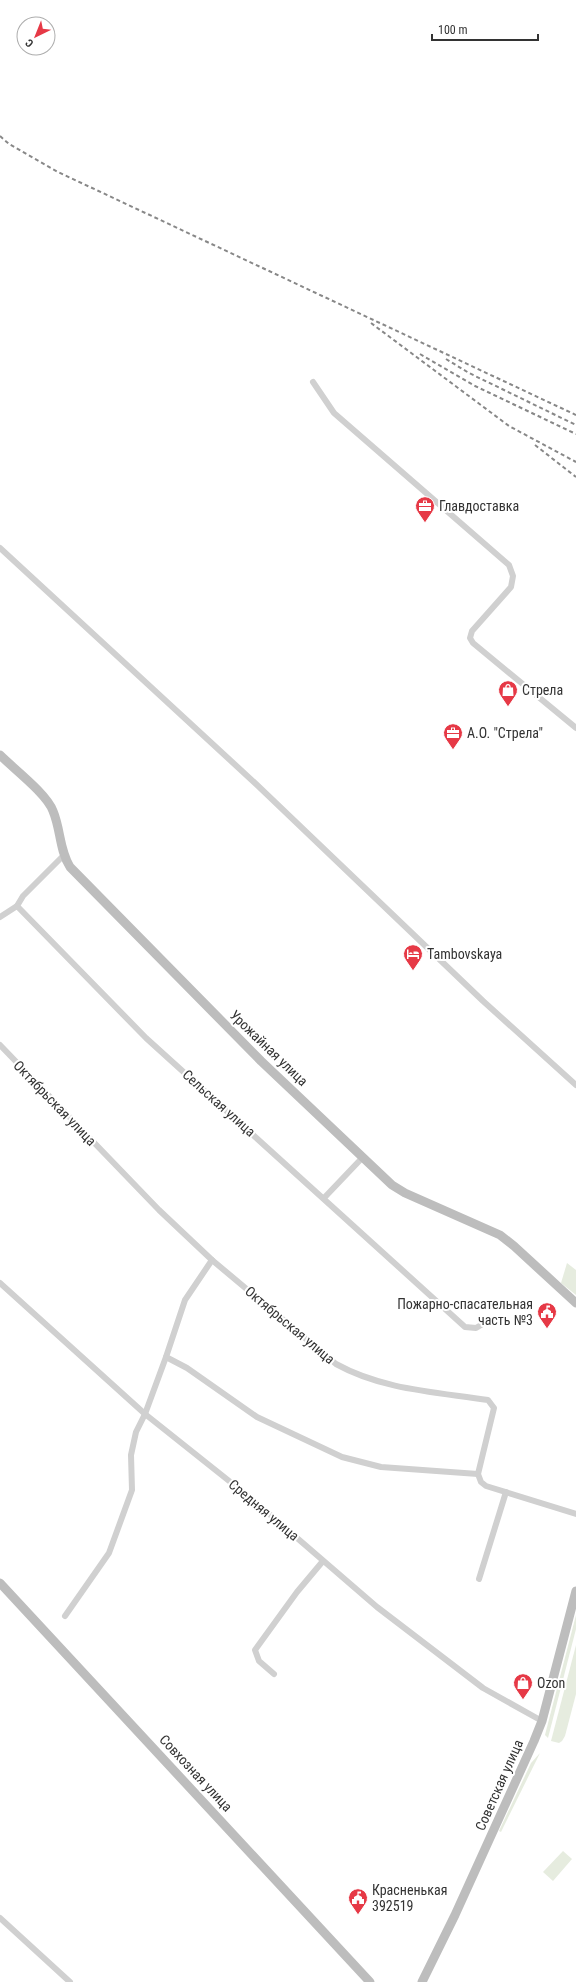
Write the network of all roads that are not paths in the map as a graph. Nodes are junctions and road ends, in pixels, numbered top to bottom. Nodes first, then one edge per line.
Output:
1 (313, 382) dead end
2 (0, 548) edge
3 (576, 728) edge
4 (0, 755) edge
5 (63, 856) junction
6 (17, 906) junction
7 (0, 917) edge
8 (0, 1045) edge
9 (576, 1085) edge
10 (363, 1157) junction
11 (324, 1198) junction
12 (212, 1260) junction
13 (0, 1283) edge
14 (576, 1303) edge
15 (481, 1324) dead end
16 (166, 1357) junction
17 (145, 1414) junction
18 (478, 1474) junction
19 (506, 1492) junction
20 (576, 1514) edge
21 (323, 1561) junction
22 (479, 1579) dead end
23 (0, 1583) edge
24 (576, 1591) edge
25 (65, 1616) dead end
26 (274, 1674) dead end
27 (542, 1721) junction
28 (0, 1918) edge
29 (70, 1982) edge
30 (370, 1982) edge
31 (422, 1982) edge

1 - 3 street
2 - 9 street
4 - 5 street, Урожайная улица
5 - 6 street
5 - 10 street, Урожайная улица
6 - 7 street
6 - 11 street, Сельская улица
8 - 12 street, Октябрьская улица
10 - 11 street
10 - 14 street, Урожайная улица
11 - 15 street, Сельская улица
12 - 16 street
12 - 18 street, Октябрьская улица
13 - 17 street, Средняя улица
16 - 17 street
16 - 18 street
17 - 21 street, Средняя улица
17 - 25 street
18 - 19 street
19 - 20 street
19 - 22 street
21 - 26 street
21 - 27 street, Средняя улица
23 - 30 street, Совхозная улица
24 - 27 street, Советская улица
27 - 31 street, Советская улица
28 - 29 street

